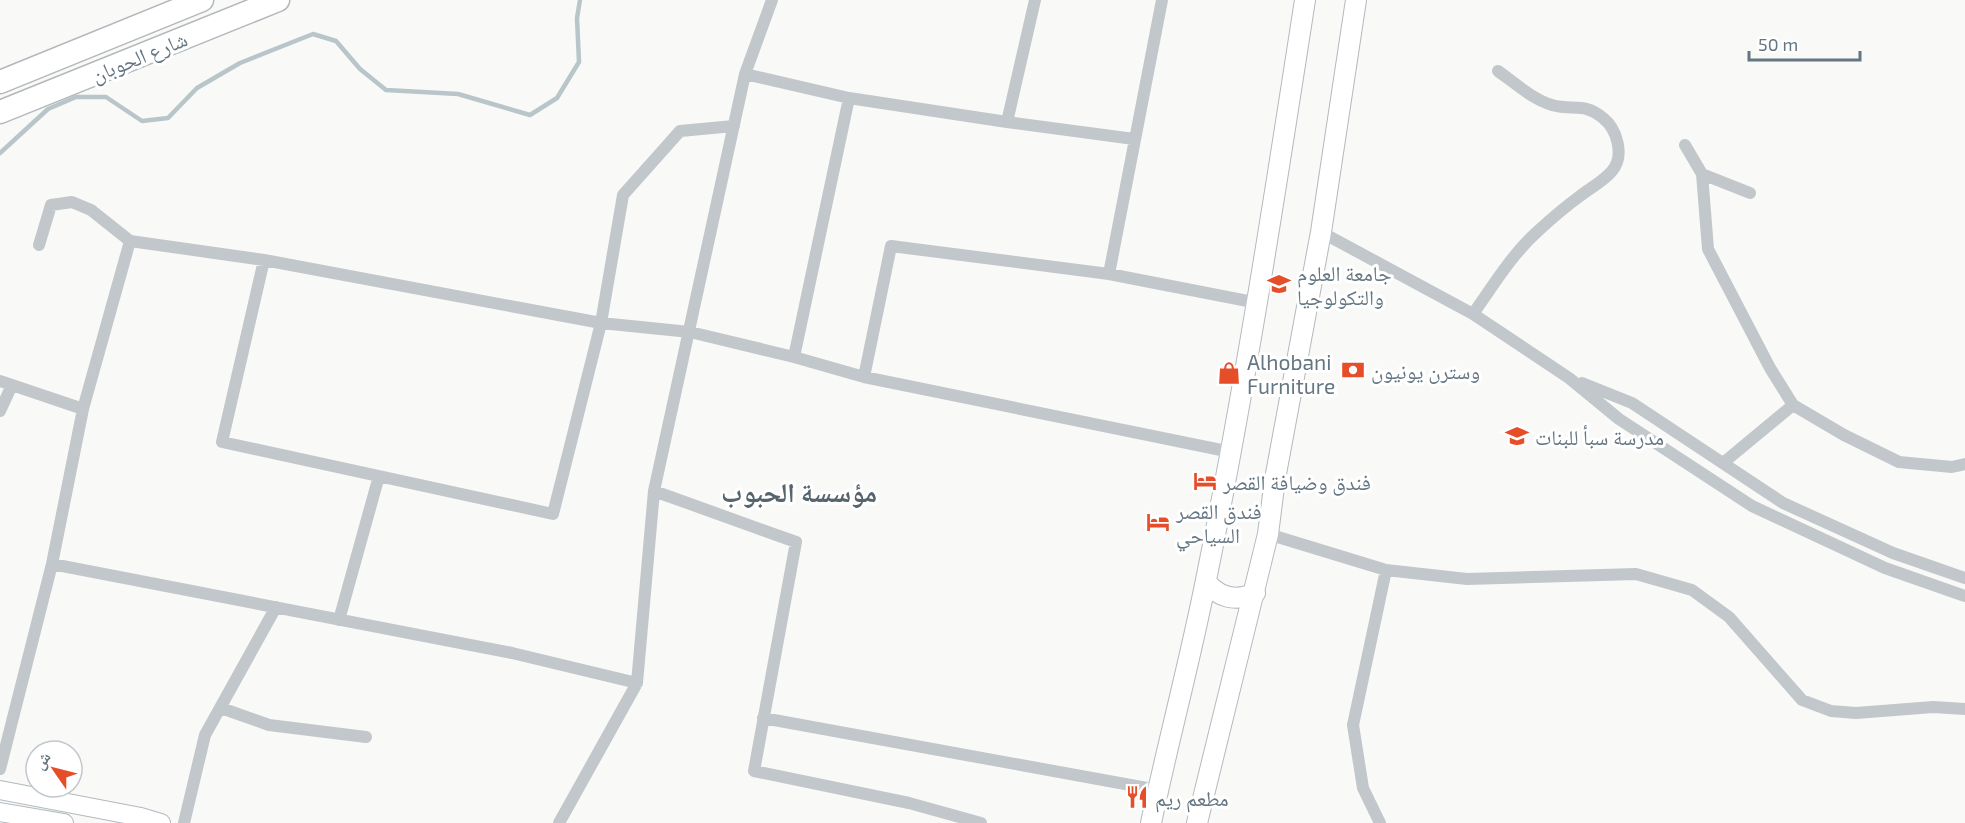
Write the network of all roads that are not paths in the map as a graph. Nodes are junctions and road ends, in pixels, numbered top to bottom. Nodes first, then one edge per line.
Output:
1 (202, 0) edge
2 (278, 0) edge
3 (772, 0) edge
4 (1035, 0) edge
5 (1162, 0) edge
6 (1305, 0) edge
7 (1356, 0) edge
8 (1498, 71) dead end
9 (745, 74) junction
10 (0, 82) edge
11 (849, 98) junction
12 (0, 112) edge
13 (1007, 122) junction
14 (734, 126) junction
15 (1134, 139) junction
16 (1685, 145) dead end
17 (1702, 174) junction
18 (1750, 193) dead end
19 (1321, 232) junction
20 (130, 241) junction
21 (39, 245) dead end
22 (264, 260) junction
23 (1109, 274) junction
24 (1258, 303) junction
25 (1473, 314) junction
26 (601, 323) junction
27 (690, 332) junction
28 (794, 357) junction
29 (864, 377) junction
30 (1569, 378) junction
31 (6, 383) edge
32 (1793, 405) junction
33 (82, 409) junction
34 (0, 411) edge
35 (1231, 452) junction
36 (1723, 463) junction
37 (1965, 464) edge
38 (379, 476) junction
39 (654, 491) junction
40 (1268, 534) junction
41 (51, 564) junction
42 (1386, 570) junction
43 (1965, 578) edge
44 (1206, 582) junction
45 (1254, 593) junction
46 (1965, 596) edge
47 (276, 607) junction
48 (339, 620) junction
49 (637, 682) junction
50 (221, 708) junction
51 (1965, 709) edge
52 (763, 718) junction
53 (366, 737) dead end
54 (0, 769) edge
55 (0, 790) edge
56 (1158, 790) junction
57 (0, 812) edge
58 (64, 823) edge
59 (161, 823) edge
60 (184, 823) edge
61 (559, 823) edge
62 (981, 823) edge
63 (1151, 823) edge
64 (1197, 823) edge
65 (1380, 823) edge

1 - 10 highway, شارع الحوبان
2 - 12 highway, شارع الحوبان
3 - 9 street
4 - 13 street
5 - 15 street
6 - 24 main road
7 - 19 main road
8 - 25 street
9 - 11 street
9 - 14 street
11 - 13 street
11 - 28 street
13 - 15 street
14 - 26 street
14 - 27 street
15 - 23 street
16 - 17 street
17 - 18 street
17 - 32 street
19 - 25 street
19 - 40 main road
20 - 21 street
20 - 22 street
20 - 33 street
22 - 26 street
22 - 38 street
23 - 24 street
23 - 29 street
24 - 35 main road
25 - 30 street
26 - 27 street
26 - 38 street
27 - 28 street
27 - 39 street
28 - 29 street
29 - 35 street
30 - 36 street
30 - 46 street
31 - 33 street
31 - 34 street
32 - 36 street
32 - 37 street
33 - 41 street
35 - 44 main road
36 - 43 street
38 - 48 street
39 - 49 street
39 - 52 street
40 - 42 street
40 - 45 main road
41 - 47 street
41 - 54 street
42 - 51 street
42 - 65 street
44 - 45 main road
44 - 56 main road
45 - 64 main road
47 - 48 street
47 - 50 street
48 - 49 street
49 - 61 street
50 - 53 street
50 - 60 street
52 - 56 street
52 - 62 street
55 - 59 main road
56 - 63 main road
57 - 58 main road

